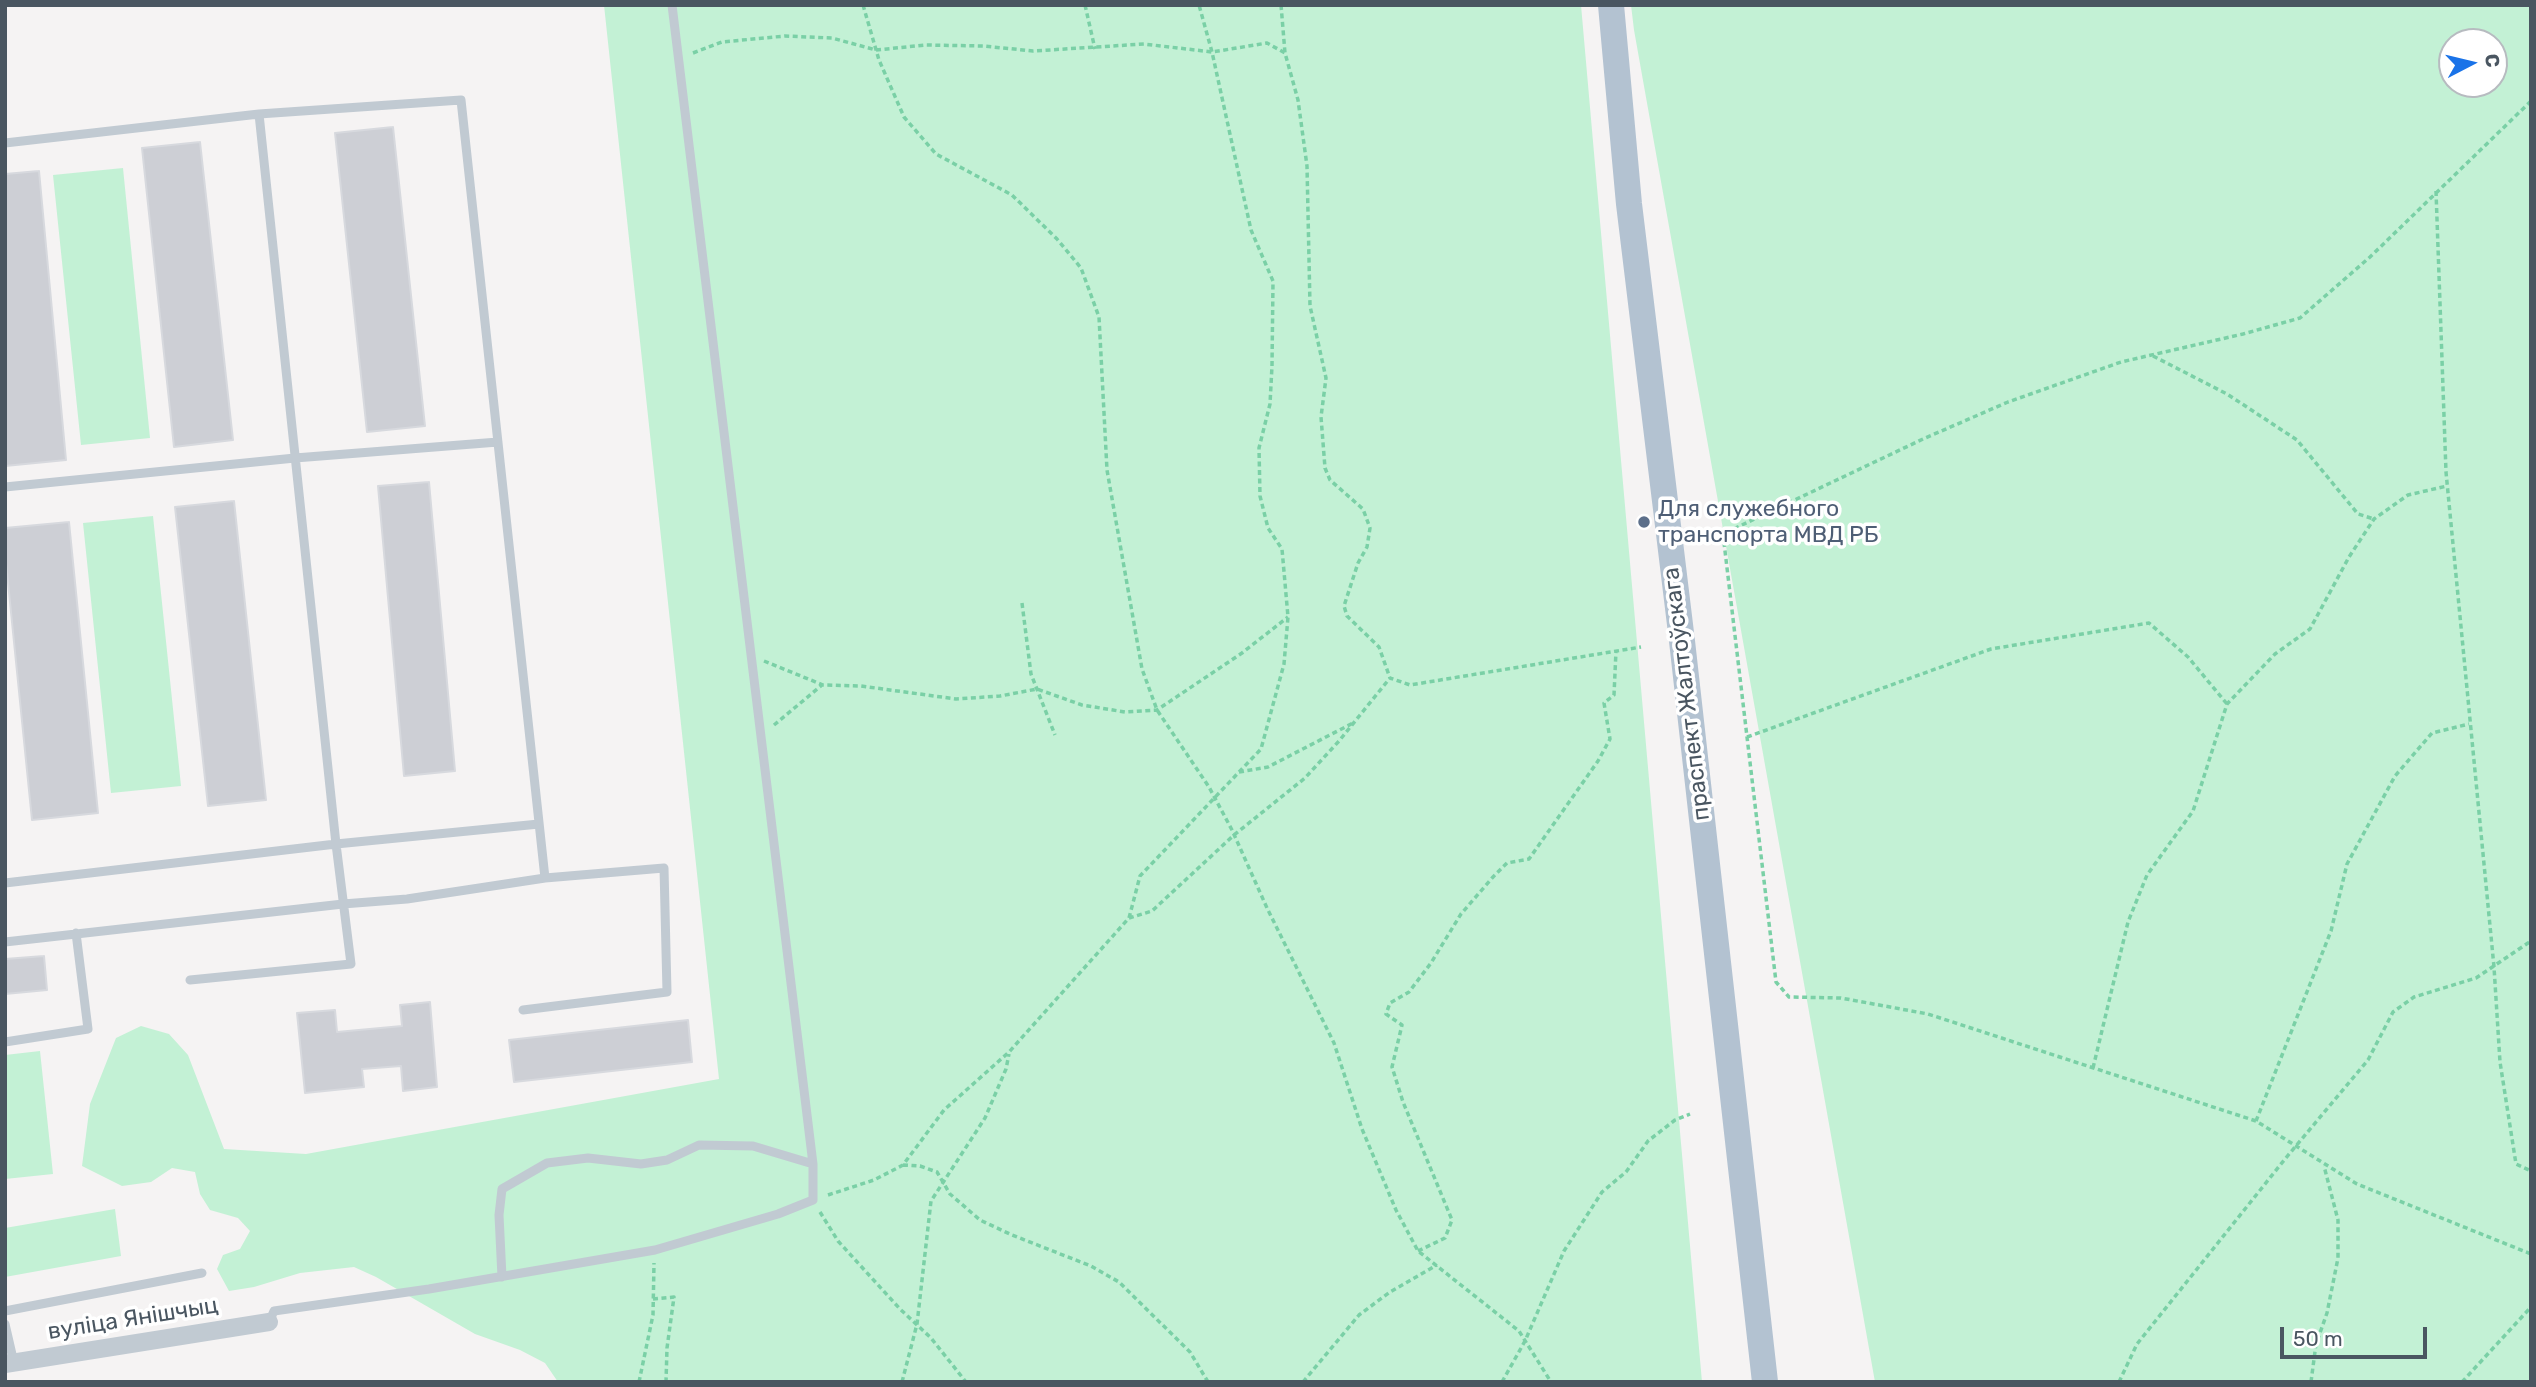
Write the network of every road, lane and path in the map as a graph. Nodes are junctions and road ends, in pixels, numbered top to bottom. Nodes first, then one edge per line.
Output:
1 (672, 5) edge
2 (863, 5) edge
3 (1085, 5) edge
4 (1199, 5) edge
5 (1281, 5) edge
6 (1611, 5) edge
7 (1095, 49) junction
8 (876, 50) junction
9 (1212, 52) junction
10 (1285, 52) junction
11 (680, 58) junction
12 (2531, 101) edge
13 (259, 114) junction
14 (5, 143) edge
15 (2436, 191) junction
16 (2151, 355) junction
17 (498, 442) junction
18 (295, 458) junction
19 (2447, 486) junction
20 (5, 487) edge
21 (2374, 519) junction
22 (1023, 603) dead end
23 (1288, 617) junction
24 (1641, 647) dead end
25 (1616, 651) junction
26 (752, 657) junction
27 (1390, 678) junction
28 (823, 685) junction
29 (1037, 689) junction
30 (2227, 704) junction
31 (1157, 710) junction
32 (1354, 722) junction
33 (2469, 724) junction
34 (1055, 735) dead end
35 (762, 736) junction
36 (1747, 737) junction
37 (1239, 772) junction
38 (1215, 797) junction
39 (539, 824) junction
40 (1234, 835) junction
41 (336, 844) junction
42 (545, 878) junction
43 (5, 883) edge
44 (344, 904) junction
45 (1129, 918) junction
46 (76, 933) junction
47 (2531, 941) edge
48 (5, 942) edge
49 (2494, 967) junction
50 (190, 980) dead end
51 (523, 1010) dead end
52 (5, 1042) edge
53 (1009, 1052) junction
54 (2093, 1068) junction
55 (1690, 1114) dead end
56 (2256, 1121) junction
57 (2296, 1146) junction
58 (813, 1164) junction
59 (2324, 1164) junction
60 (903, 1165) junction
61 (2531, 1171) edge
62 (942, 1181) junction
63 (813, 1200) junction
64 (655, 1251) junction
65 (1418, 1251) junction
66 (2531, 1254) edge
67 (1437, 1265) junction
68 (202, 1273) dead end
69 (502, 1277) junction
70 (653, 1299) junction
71 (2531, 1307) edge
72 (5, 1311) edge
73 (269, 1322) joint
74 (5, 1324) edge
75 (916, 1324) junction
76 (1525, 1341) junction
77 (10, 1363) edge
78 (639, 1382) edge
79 (666, 1382) edge
80 (902, 1382) edge
81 (967, 1382) edge
82 (1208, 1382) edge
83 (1303, 1382) edge
84 (1502, 1382) edge
85 (1551, 1382) edge
86 (1765, 1382) edge
87 (2119, 1382) edge
88 (2311, 1382) edge
89 (2462, 1382) edge

1 - 11 lane
2 - 8 path
3 - 7 path
4 - 9 path
5 - 10 path
6 - 86 main road, праспект Жалтоўскага
7 - 8 path
7 - 9 path
8 - 11 path
8 - 31 path
9 - 10 path
9 - 23 path
10 - 27 path
11 - 26 lane
12 - 15 path
13 - 14 lane
13 - 17 lane
13 - 18 lane
15 - 16 path
15 - 19 path
16 - 21 path
16 - 36 path
17 - 18 lane
17 - 39 lane
18 - 20 lane
18 - 41 lane
19 - 21 path
19 - 33 path
21 - 30 path
22 - 29 path
23 - 31 path
23 - 37 path
24 - 25 path
25 - 27 path
25 - 65 path
26 - 28 path
26 - 35 lane
27 - 32 path
28 - 29 path
28 - 35 path
29 - 31 path
29 - 34 path
30 - 36 path
30 - 54 path
31 - 38 path
32 - 37 path
32 - 40 path
33 - 49 path
33 - 56 path
35 - 58 lane
36 - 54 path
37 - 38 path
38 - 40 path
38 - 45 path
39 - 41 lane
39 - 42 lane
40 - 45 path
40 - 65 path
41 - 43 lane
41 - 44 lane
42 - 44 lane
42 - 51 lane
44 - 46 lane
44 - 50 lane
45 - 53 path
46 - 48 lane
46 - 52 lane
47 - 49 path
49 - 57 path
49 - 61 path
53 - 60 path
53 - 62 path
54 - 56 path
55 - 76 path
56 - 57 path
57 - 59 path
57 - 87 path
58 - 63 lane
58 - 69 lane
59 - 66 path
59 - 88 path
60 - 62 path
60 - 63 path
62 - 75 path
62 - 82 path
63 - 64 lane
63 - 75 path
64 - 69 lane
64 - 70 path
65 - 67 path
67 - 76 path
67 - 83 path
68 - 72 lane
69 - 73 lane
70 - 78 path
70 - 79 path
71 - 89 path
73 - 77 street, вуліца Янішчыц
74 - 77 lane
75 - 80 path
75 - 81 path
76 - 84 path
76 - 85 path

